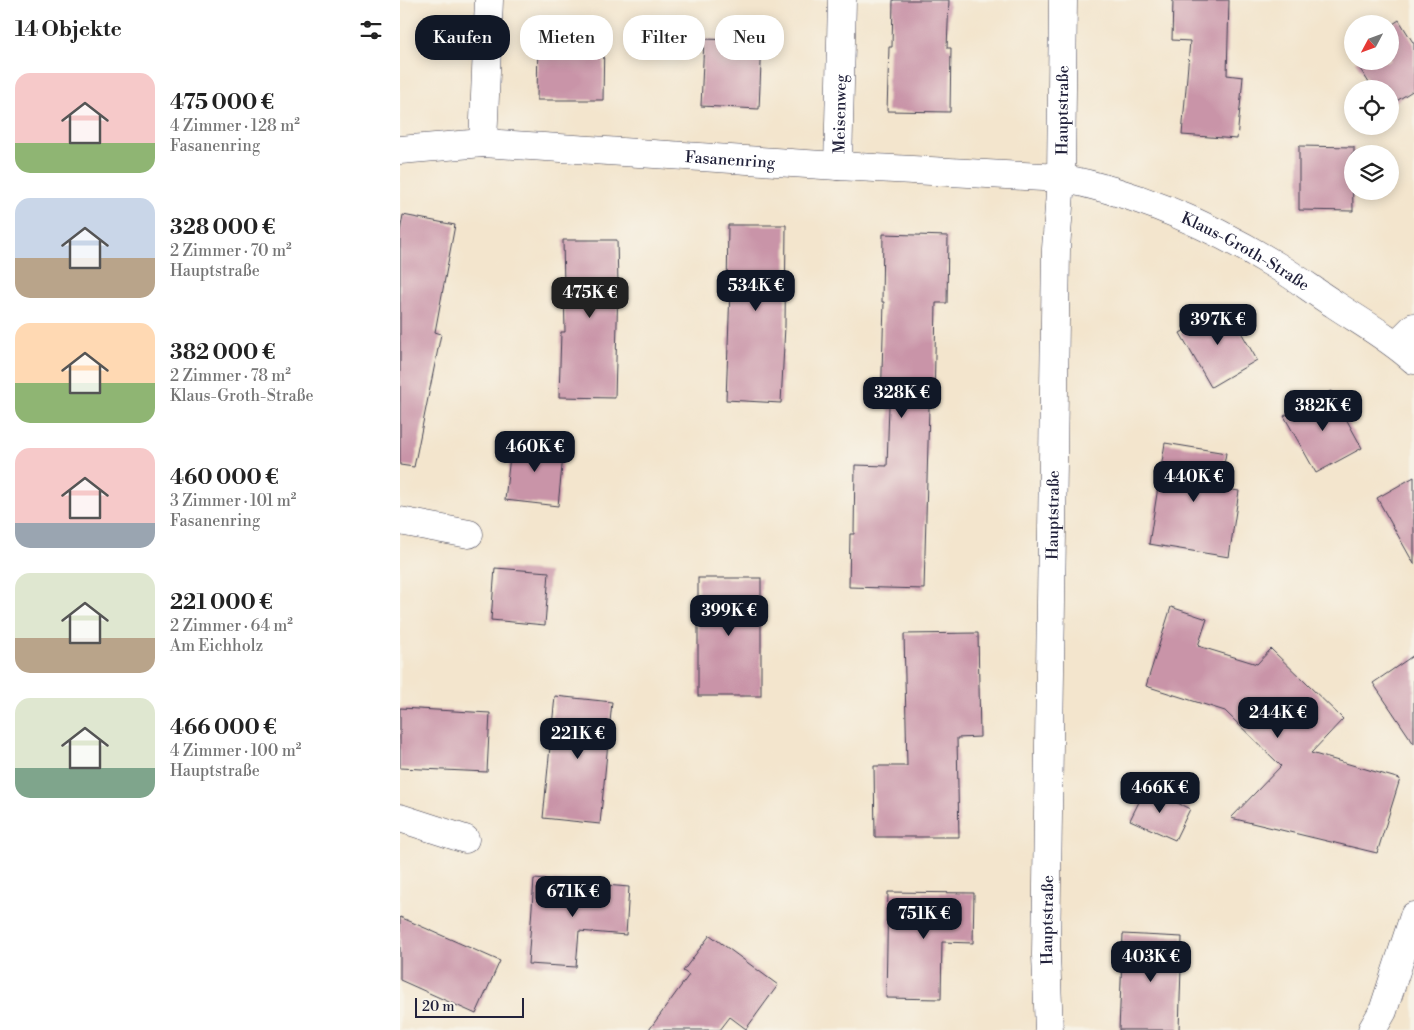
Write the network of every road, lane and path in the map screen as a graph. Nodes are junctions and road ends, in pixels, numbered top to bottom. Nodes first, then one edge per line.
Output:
1 (489, 0) edge
2 (842, 0) edge
3 (1063, 0) edge
4 (483, 143) junction
5 (400, 150) edge
6 (838, 166) junction
7 (1061, 178) junction
8 (1408, 344) edge
9 (400, 521) edge
10 (469, 534) dead end
11 (400, 818) edge
12 (465, 839) dead end
13 (1414, 916) edge
14 (1049, 1030) edge
15 (1372, 1030) edge

1 - 4 street
2 - 6 street, Meisenweg
3 - 7 street, Hauptstraße
4 - 5 street, Fasanenring
4 - 6 street, Fasanenring
6 - 7 street, Fasanenring
7 - 8 street, Klaus-Groth-Straße
7 - 14 street, Hauptstraße
9 - 10 street
11 - 12 street
13 - 15 street

